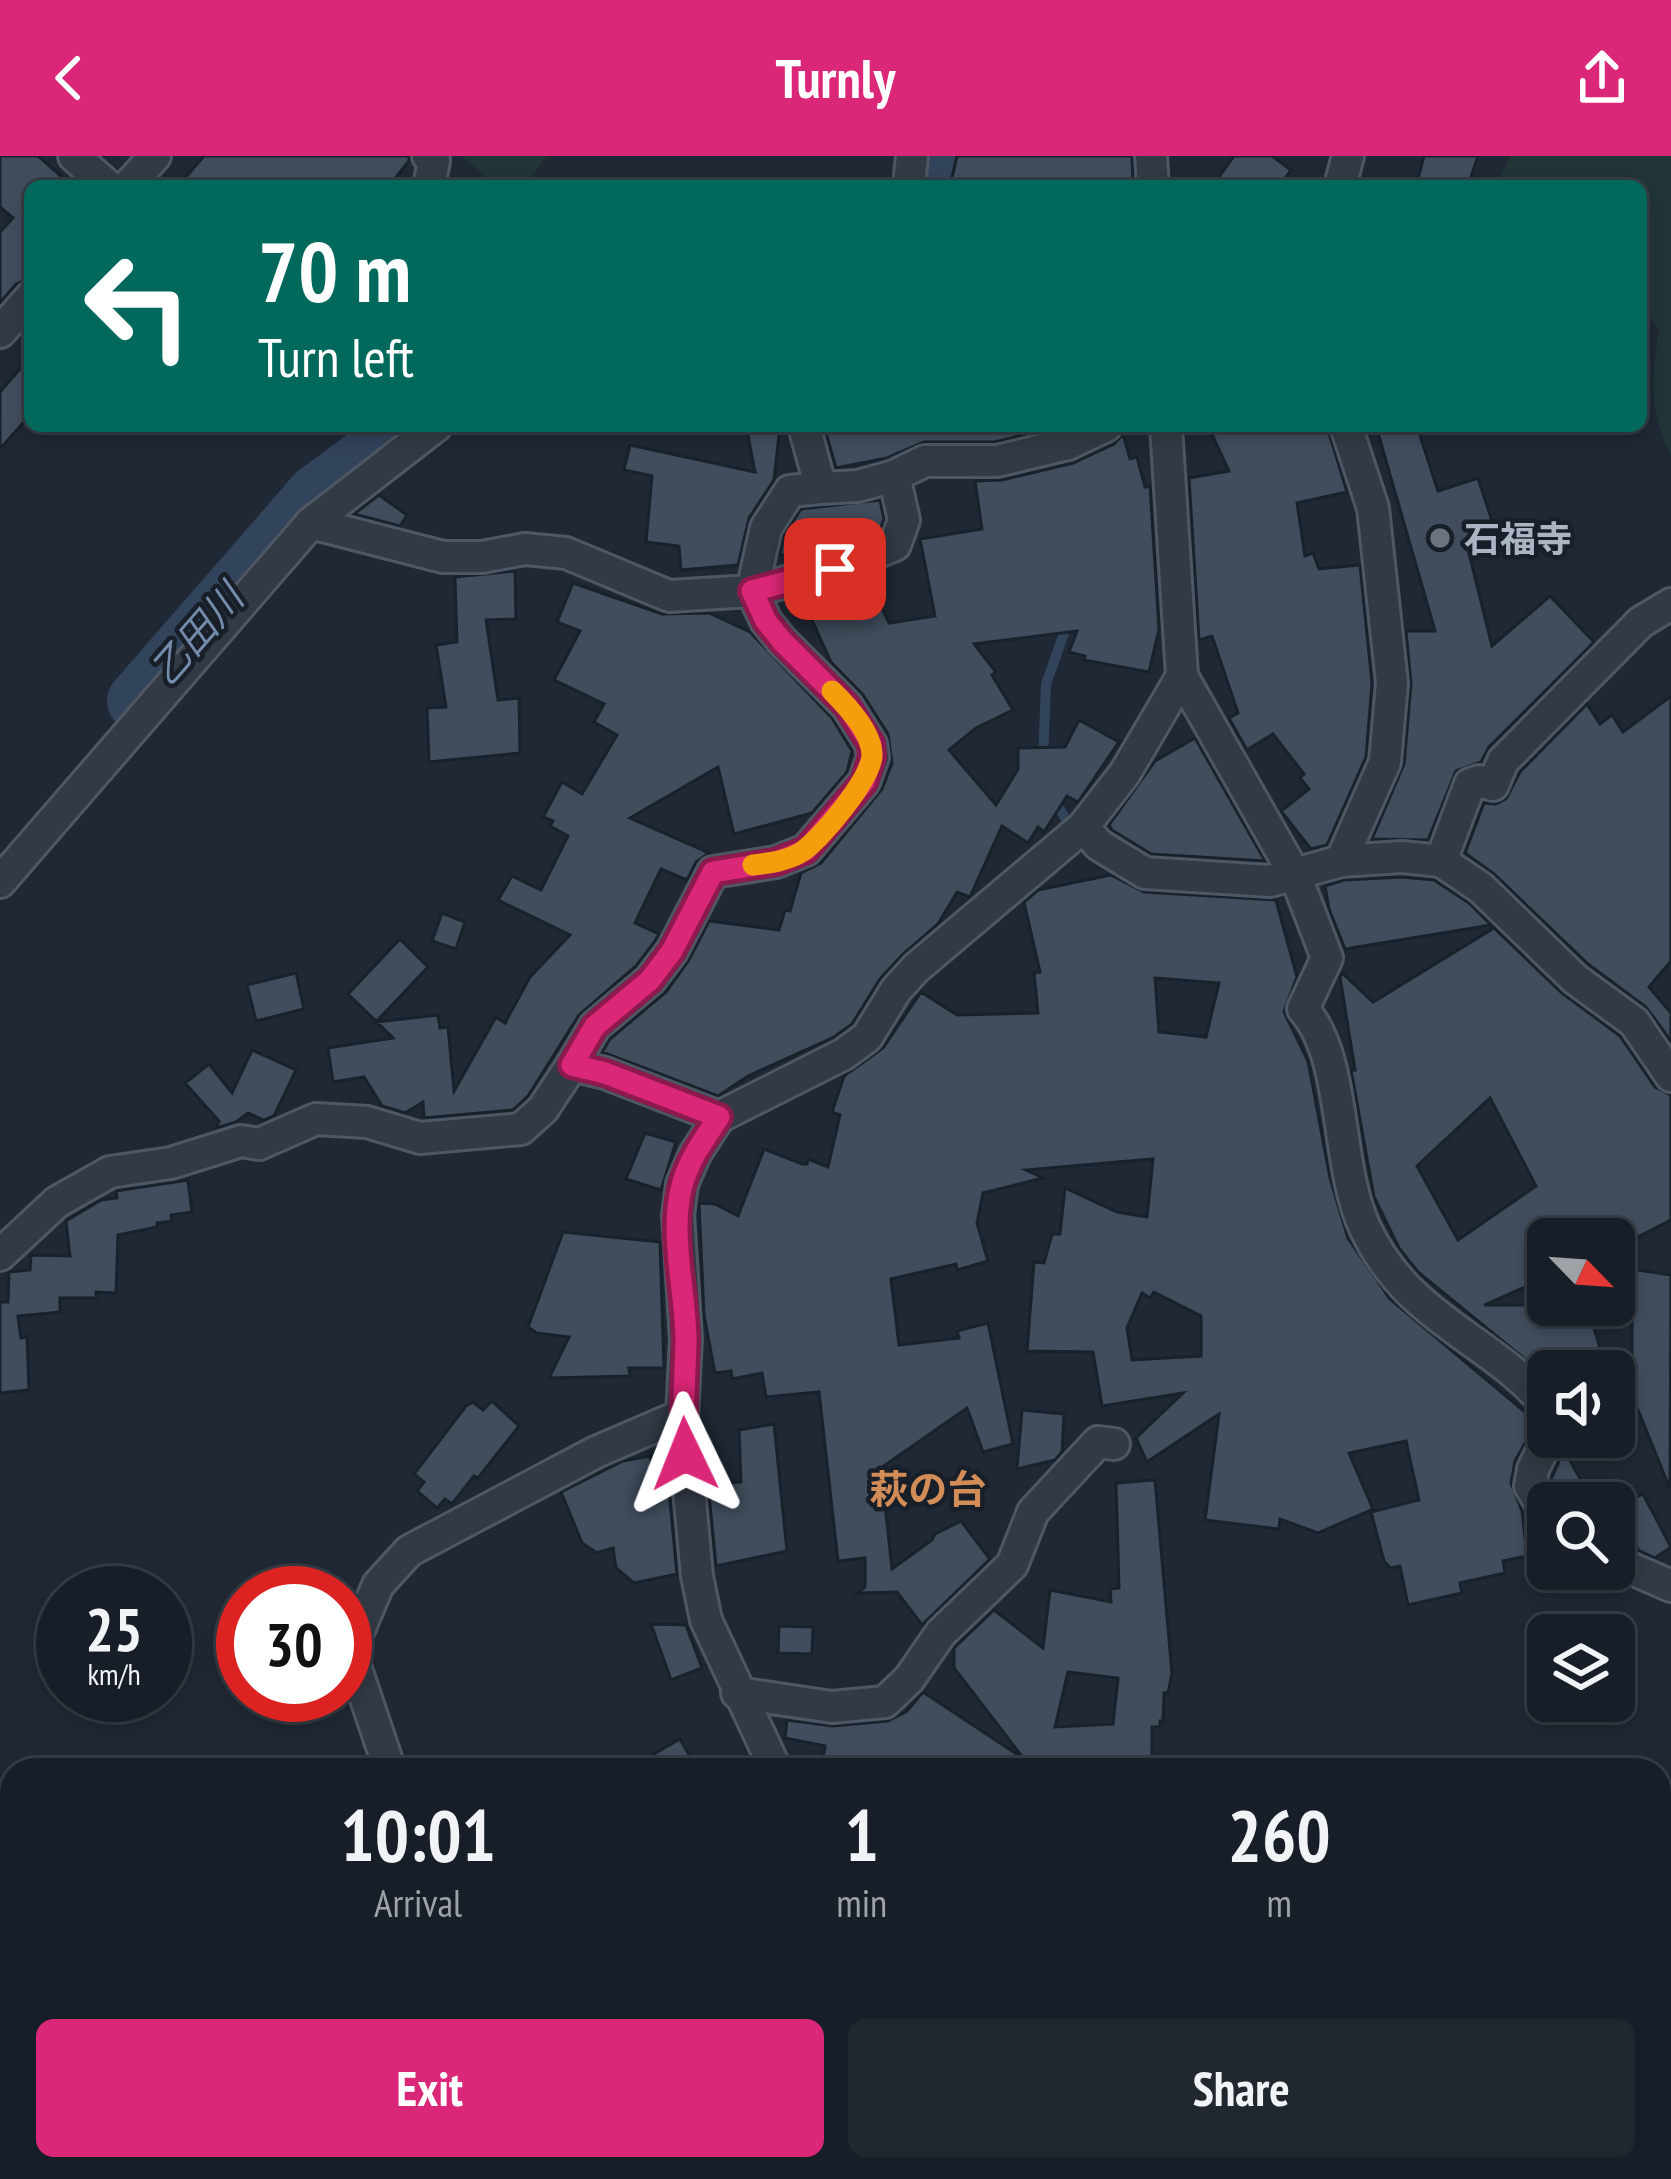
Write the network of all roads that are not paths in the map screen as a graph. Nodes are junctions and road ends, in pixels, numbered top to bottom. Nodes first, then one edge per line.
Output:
1 (74, 156) edge
2 (155, 156) edge
3 (101, 180) edge
4 (133, 180) edge
5 (24, 305) edge
6 (0, 332) edge
7 (428, 432) edge
8 (806, 432) edge
9 (1166, 432) edge
10 (1348, 432) edge
11 (1058, 440) edge
12 (894, 476) junction
13 (821, 488) junction
14 (311, 523) junction
15 (752, 591) junction
16 (1671, 604) edge
17 (1182, 676) junction
18 (1084, 827) junction
19 (1341, 861) junction
20 (1441, 861) junction
21 (1297, 877) junction
22 (0, 882) edge
23 (572, 1065) junction
24 (1671, 1076) edge
25 (719, 1117) junction
26 (0, 1255) edge
27 (1527, 1385) edge
28 (682, 1415) junction
29 (1114, 1444) dead end
30 (1635, 1571) edge
31 (1671, 1586) edge
32 (737, 1693) junction
33 (386, 1758) edge
34 (770, 1758) edge

1 - 3 street
2 - 4 street
5 - 6 street
7 - 14 street
8 - 13 street
9 - 17 street
10 - 19 street
11 - 12 street
12 - 13 street
12 - 15 street
13 - 15 street
14 - 15 street
14 - 22 street
15 - 23 street
16 - 20 street
17 - 18 street
17 - 21 street
18 - 21 street
18 - 25 street
19 - 20 street
19 - 21 street
20 - 24 street
21 - 27 street
23 - 25 street
23 - 26 street
25 - 28 street
28 - 32 street
28 - 33 street
29 - 32 street
30 - 31 street
32 - 34 street

